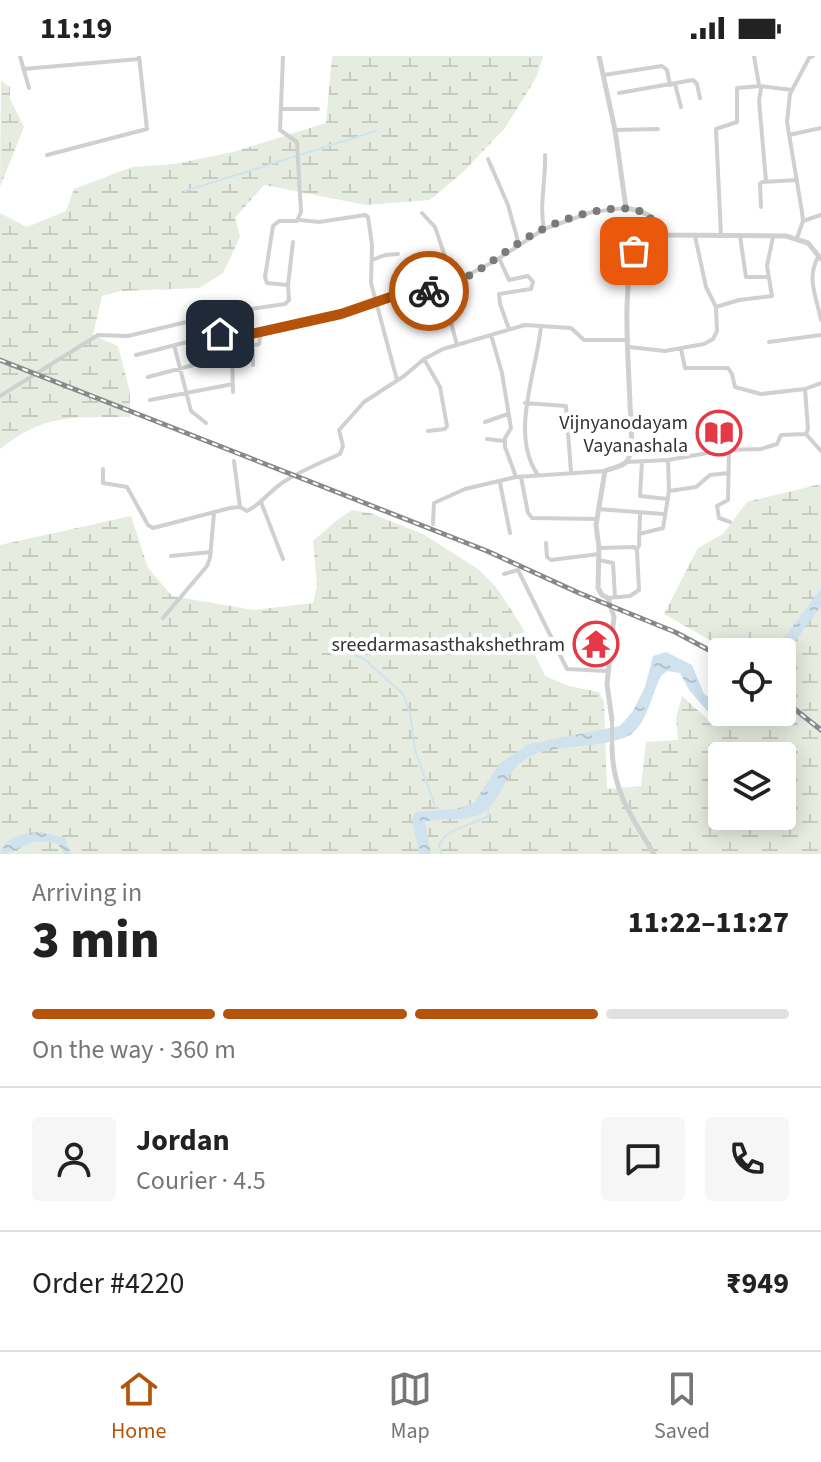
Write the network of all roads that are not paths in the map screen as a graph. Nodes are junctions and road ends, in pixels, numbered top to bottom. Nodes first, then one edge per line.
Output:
1 (20, 56) edge
2 (283, 56) edge
3 (599, 56) edge
4 (754, 56) edge
5 (813, 56) edge
6 (139, 58) edge
7 (23, 69) junction
8 (604, 75) junction
9 (673, 85) junction
10 (760, 87) junction
11 (29, 88) dead end
12 (792, 90) junction
13 (619, 93) dead end
14 (700, 98) dead end
15 (681, 107) dead end
16 (281, 109) junction
17 (318, 109) dead end
18 (821, 128) edge
19 (658, 129) dead end
20 (615, 130) junction
21 (789, 135) junction
22 (47, 155) dead end
23 (545, 155) dead end
24 (488, 159) dead end
25 (797, 180) junction
26 (766, 181) junction
27 (761, 207) dead end
28 (626, 208) junction
29 (422, 213) dead end
30 (821, 215) edge
31 (299, 219) junction
32 (803, 221) junction
33 (544, 229) junction
34 (654, 232) junction
35 (773, 235) junction
36 (695, 236) junction
37 (721, 236) junction
38 (740, 236) junction
39 (797, 238) junction
40 (293, 242) dead end
41 (519, 245) junction
42 (398, 254) dead end
43 (499, 258) junction
44 (820, 258) edge
45 (372, 260) junction
46 (770, 277) junction
47 (454, 283) junction
48 (288, 285) junction
49 (442, 288) junction
50 (375, 303) junction
51 (716, 307) junction
52 (224, 313) junction
53 (821, 320) edge
54 (541, 325) junction
55 (509, 329) junction
56 (261, 332) junction
57 (229, 335) junction
58 (491, 335) junction
59 (821, 335) edge
60 (769, 342) dead end
61 (628, 344) junction
62 (174, 345) junction
63 (253, 345) junction
64 (457, 345) junction
65 (681, 349) junction
66 (136, 355) dead end
67 (224, 357) dead end
68 (424, 359) junction
69 (253, 365) dead end
70 (180, 369) junction
71 (148, 377) dead end
72 (397, 380) junction
73 (821, 383) edge
74 (233, 384) junction
75 (805, 389) junction
76 (233, 392) dead end
77 (186, 393) junction
78 (0, 396) edge
79 (150, 400) dead end
80 (525, 403) junction
81 (508, 414) junction
82 (485, 422) dead end
83 (206, 423) dead end
84 (428, 431) dead end
85 (806, 434) junction
86 (487, 439) dead end
87 (505, 441) junction
88 (729, 451) junction
89 (821, 451) edge
90 (668, 460) junction
91 (234, 461) dead end
92 (642, 461) junction
93 (627, 462) junction
94 (103, 469) dead end
95 (605, 471) junction
96 (571, 472) junction
97 (729, 473) junction
98 (538, 475) junction
99 (519, 477) junction
100 (500, 483) junction
101 (669, 491) junction
102 (668, 499) junction
103 (261, 502) junction
104 (240, 507) junction
105 (598, 509) junction
106 (214, 513) junction
107 (640, 514) junction
108 (663, 514) junction
109 (597, 519) junction
110 (730, 522) dead end
111 (433, 524) dead end
112 (510, 533) dead end
113 (639, 534) junction
114 (546, 543) dead end
115 (637, 549) junction
116 (211, 552) junction
117 (599, 554) junction
118 (171, 556) dead end
119 (283, 559) dead end
120 (504, 574) dead end
121 (612, 597) junction
122 (163, 618) dead end
123 (607, 671) junction
124 (612, 720) joint
125 (612, 746) joint
126 (654, 854) edge

1 - 7 street
2 - 16 street
3 - 8 street
4 - 10 street
5 - 12 street
6 - 7 street
6 - 22 street
7 - 11 street
8 - 9 street
8 - 20 street
9 - 13 street
9 - 14 street
9 - 15 street
10 - 12 street
10 - 26 street
10 - 37 street
12 - 21 street
16 - 17 street
16 - 31 street
18 - 21 street
19 - 20 street
20 - 28 street
21 - 25 street
23 - 33 street
24 - 41 street
25 - 26 street
25 - 32 street
26 - 27 street
28 - 33 street
28 - 34 street
29 - 47 street
30 - 32 street
31 - 45 street
31 - 48 street
32 - 39 street
33 - 41 street
34 - 36 street
34 - 61 street
35 - 38 street
35 - 39 street
35 - 46 street
36 - 37 street
36 - 51 street
37 - 38 street
38 - 46 street
39 - 44 street
40 - 48 street
41 - 43 street
42 - 45 street
43 - 47 street
43 - 55 street
44 - 53 street
45 - 50 street
46 - 51 street
47 - 49 street
48 - 52 street
49 - 50 street
49 - 64 street
50 - 56 street
50 - 72 street
51 - 65 street
52 - 57 street
52 - 78 street
54 - 55 street
54 - 61 street
54 - 80 street
55 - 58 street
56 - 57 street
56 - 63 street
57 - 62 street
58 - 64 street
58 - 81 street
59 - 60 street
61 - 65 street
61 - 93 street
62 - 66 street
62 - 70 street
63 - 69 street
63 - 74 street
64 - 68 street
65 - 75 street
67 - 70 street
68 - 72 street
68 - 84 street
70 - 71 street
70 - 77 street
72 - 103 street
73 - 75 street
74 - 76 street
74 - 77 street
75 - 85 street
77 - 79 street
77 - 83 street
80 - 96 street
80 - 98 street
81 - 82 street
81 - 87 street
85 - 88 street
85 - 89 street
86 - 87 street
87 - 99 street
88 - 90 street
88 - 97 street
90 - 92 street
90 - 101 street
91 - 104 street
92 - 93 street
92 - 102 street
93 - 95 street
94 - 106 street
95 - 96 street
95 - 105 street
96 - 98 street
97 - 101 street
97 - 110 street
98 - 99 street
99 - 100 street
99 - 109 street
100 - 111 street
100 - 112 street
101 - 102 street
102 - 108 street
103 - 104 street
103 - 119 street
104 - 106 street
105 - 107 street
105 - 109 street
106 - 116 street
107 - 108 street
107 - 113 street
108 - 113 street
109 - 117 street
113 - 115 street
114 - 117 street
115 - 117 street
115 - 121 street
116 - 118 street
116 - 122 street
117 - 121 street
117 - 121 street
120 - 123 street
121 - 123 street
123 - 124 street
124 - 125 street
125 - 126 street

